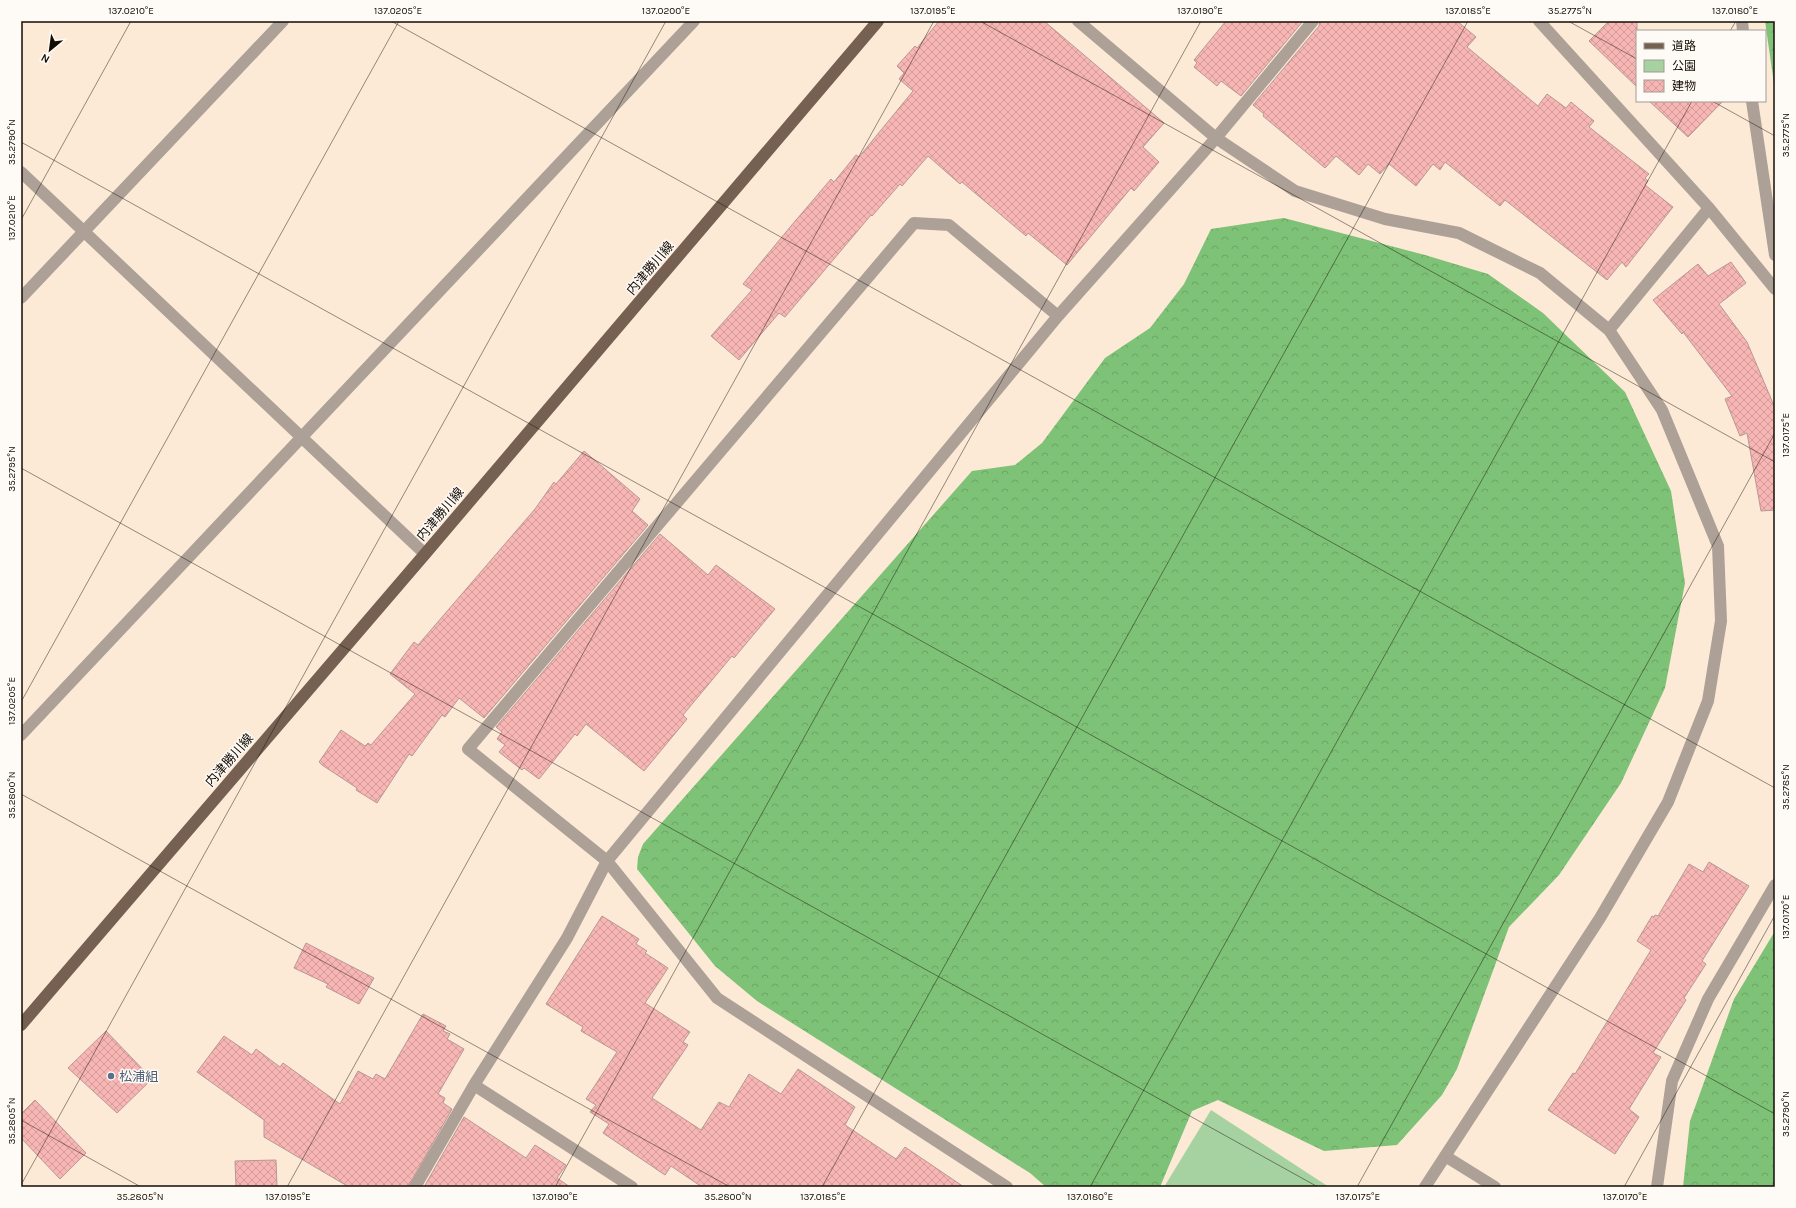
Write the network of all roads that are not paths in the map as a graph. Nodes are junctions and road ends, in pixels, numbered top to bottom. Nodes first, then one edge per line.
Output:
1 (283, 21) edge
2 (694, 21) edge
3 (878, 21) edge
4 (1078, 21) edge
5 (1313, 21) edge
6 (1539, 21) edge
7 (1752, 102) edge
8 (1216, 138) junction
9 (21, 172) edge
10 (1708, 208) junction
11 (84, 231) junction
12 (1775, 255) edge
13 (1775, 289) edge
14 (21, 298) edge
15 (1058, 316) junction
16 (1609, 330) junction
17 (302, 437) junction
18 (425, 554) junction
19 (21, 735) edge
20 (606, 861) junction
21 (1775, 885) edge
22 (21, 1024) edge
23 (474, 1085) junction
24 (1446, 1156) junction
25 (415, 1187) edge
26 (632, 1187) edge
27 (1007, 1187) edge
28 (1426, 1187) edge
29 (1496, 1187) edge
30 (1657, 1187) edge

1 - 11 street
2 - 17 street
3 - 18 main road, 内津勝川線
4 - 8 street
5 - 8 street
6 - 10 street
7 - 12 street
8 - 15 street
8 - 16 street
9 - 11 street
10 - 13 street
10 - 16 street
11 - 14 street
11 - 17 street
15 - 20 street
15 - 20 street
16 - 24 street
17 - 18 street
17 - 19 street
18 - 22 main road, 内津勝川線
20 - 23 street
20 - 27 street
21 - 30 street
23 - 25 street
23 - 26 street
24 - 28 street
24 - 29 street

